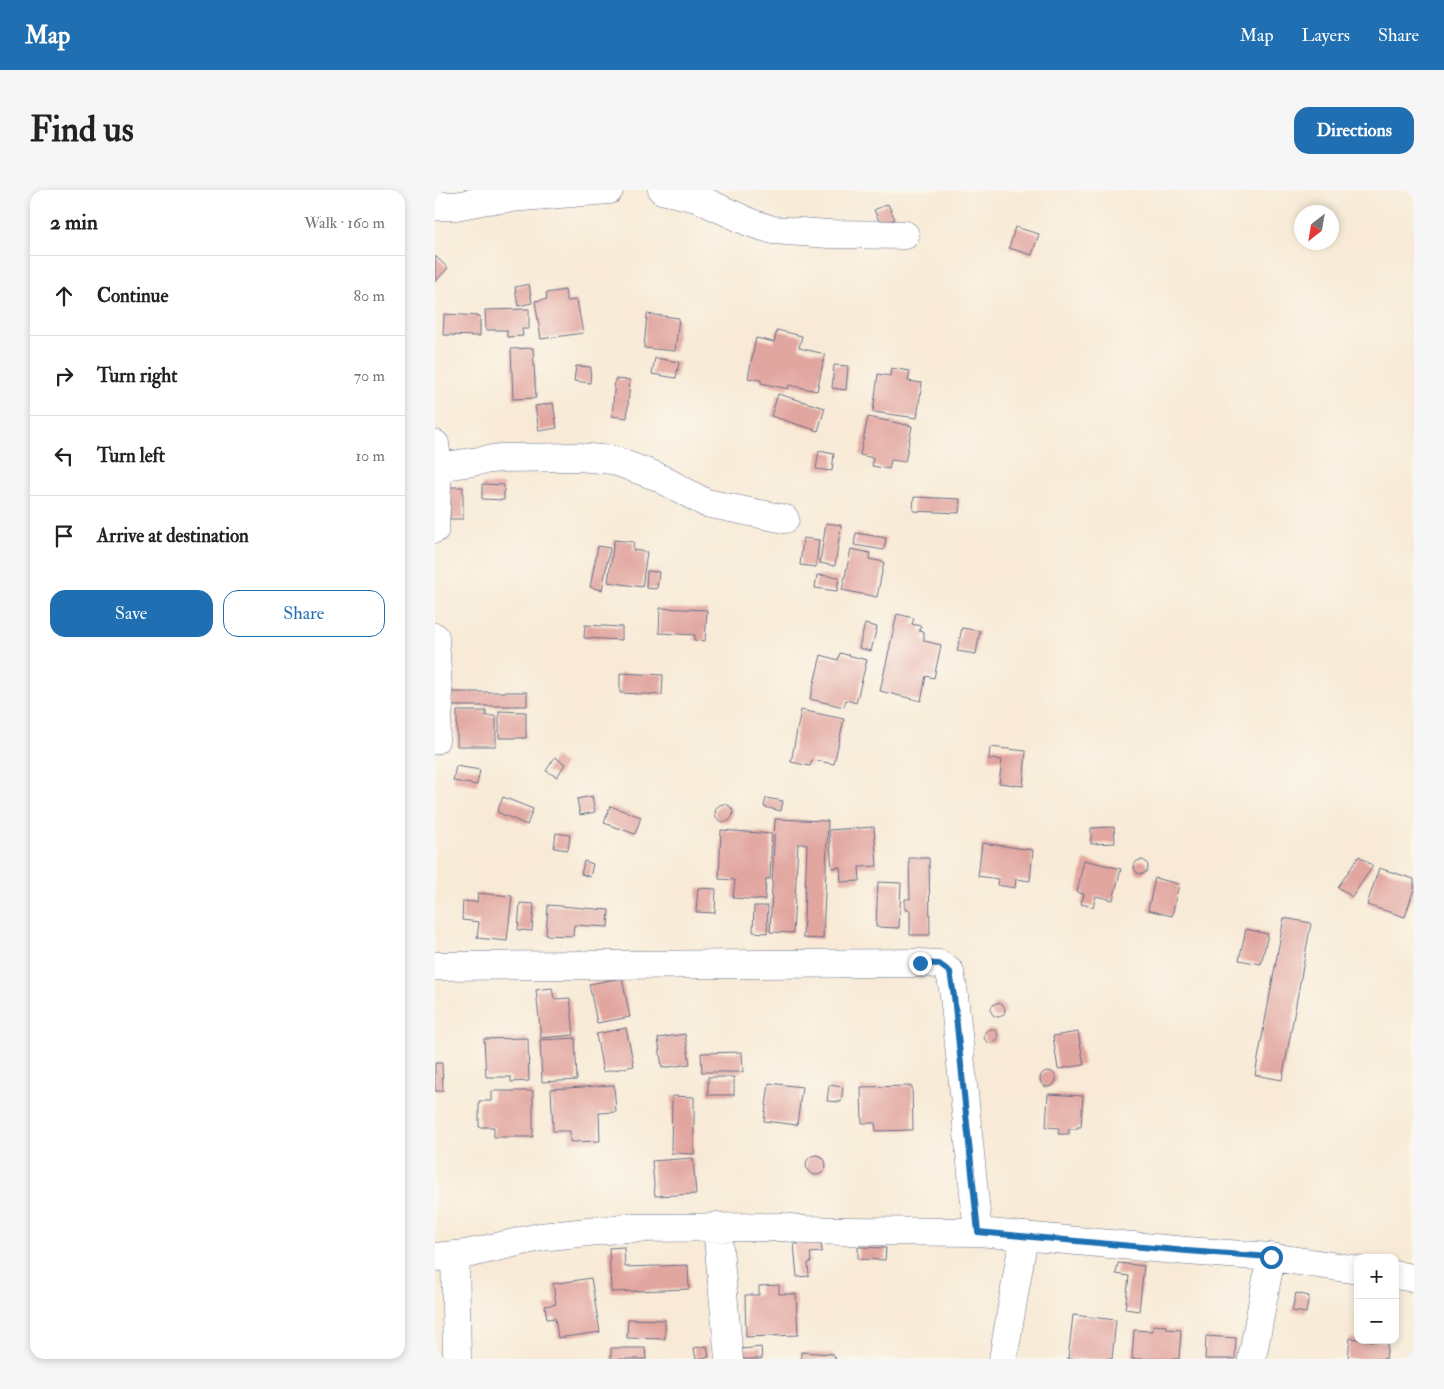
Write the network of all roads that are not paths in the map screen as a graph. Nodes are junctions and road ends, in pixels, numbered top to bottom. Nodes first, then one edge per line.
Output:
1 (609, 190) edge
2 (662, 190) edge
3 (435, 206) edge
4 (905, 235) dead end
5 (437, 456) edge
6 (785, 519) dead end
7 (435, 529) edge
8 (435, 637) edge
9 (435, 740) edge
10 (435, 966) edge
11 (717, 1226) junction
12 (978, 1232) junction
13 (1024, 1236) junction
14 (445, 1256) edge
15 (1271, 1257) junction
16 (1354, 1269) edge
17 (1399, 1276) edge
18 (1414, 1278) edge
19 (457, 1359) edge
20 (729, 1359) edge
21 (1003, 1359) edge
22 (1251, 1359) edge

1 - 3 street
2 - 4 street
5 - 6 street
5 - 7 street
8 - 9 street
10 - 12 street
11 - 12 street
11 - 14 street
11 - 20 street
12 - 13 street
13 - 15 street
13 - 21 street
14 - 19 street
15 - 16 street
15 - 22 street
17 - 18 street

